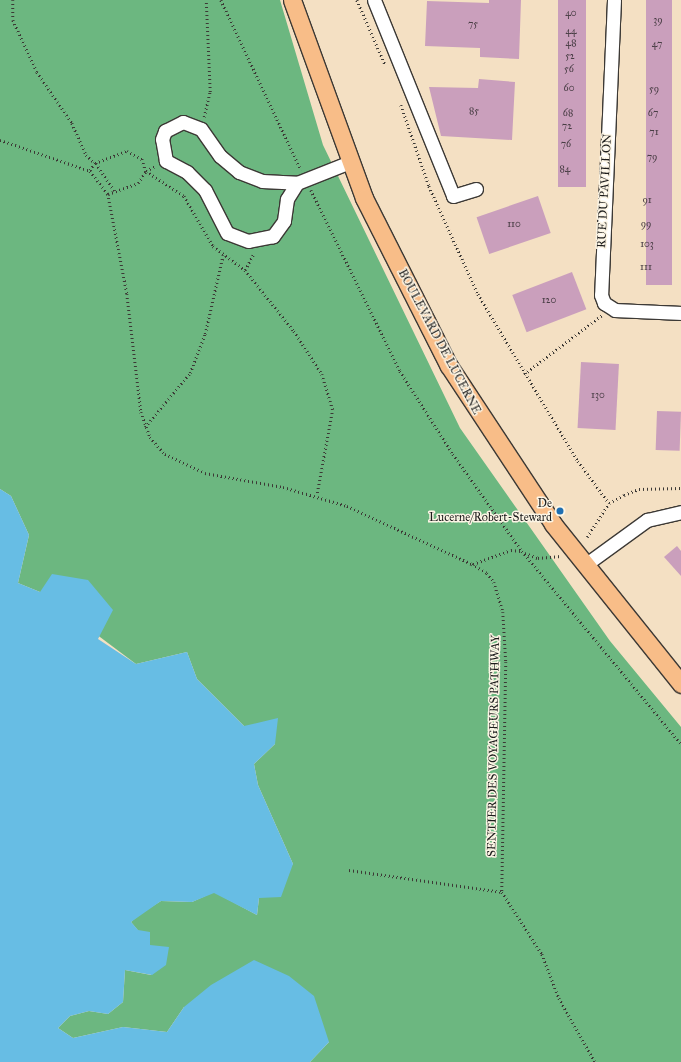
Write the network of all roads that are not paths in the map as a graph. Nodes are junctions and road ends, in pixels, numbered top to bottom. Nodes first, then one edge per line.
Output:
1 (292, 0) edge
2 (374, 0) edge
3 (614, 0) edge
4 (350, 162) junction
5 (302, 182) junction
6 (476, 189) dead end
7 (681, 313) edge
8 (681, 512) edge
9 (585, 565) junction
10 (681, 684) edge

1 - 4 main road, BOULEVARD DE LUCERNE
2 - 6 street
3 - 7 street, RUE DU PAVILLON
4 - 5 street
4 - 9 main road, BOULEVARD DE LUCERNE
5 - 5 street
8 - 9 street
9 - 10 main road, BOULEVARD DE LUCERNE

